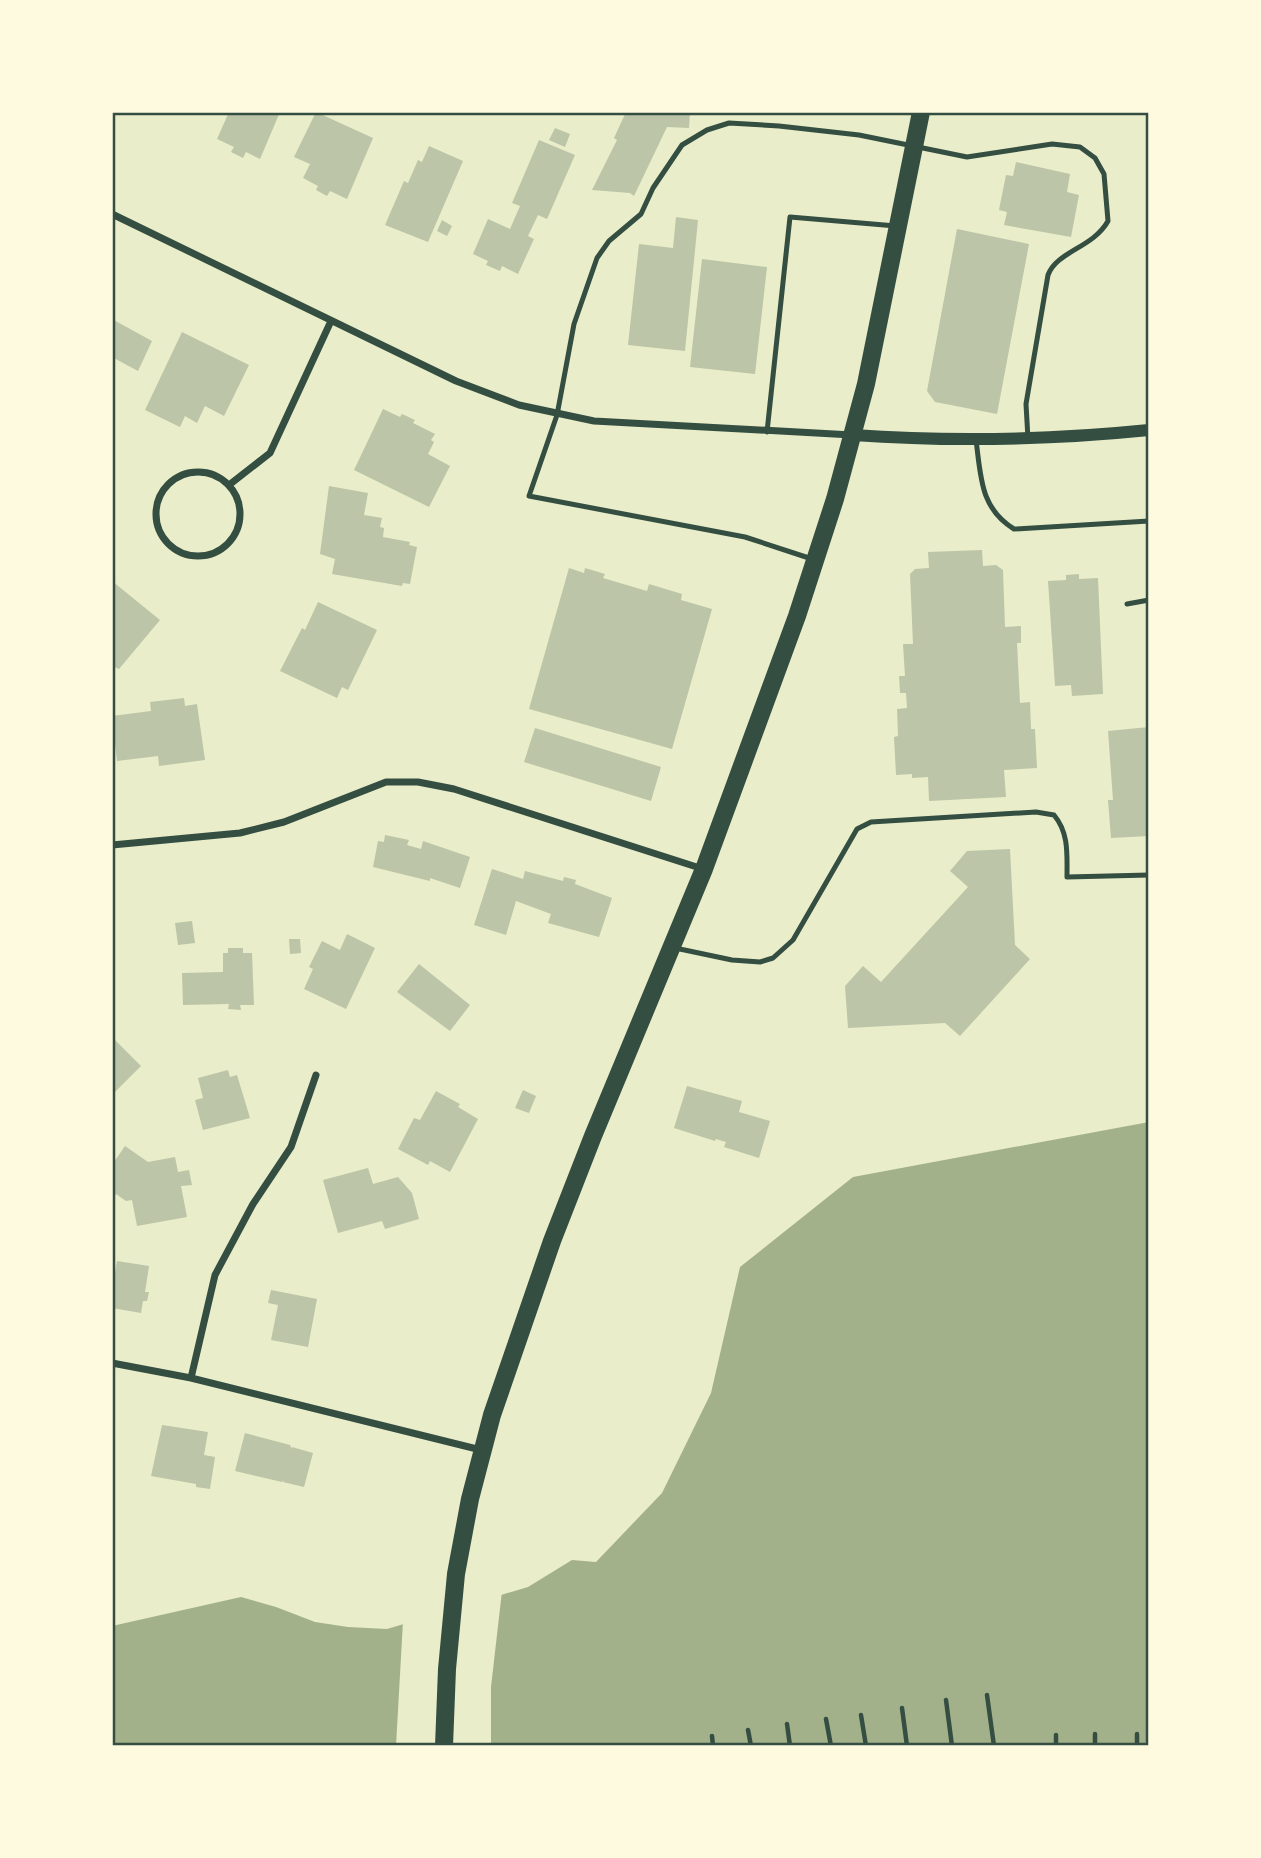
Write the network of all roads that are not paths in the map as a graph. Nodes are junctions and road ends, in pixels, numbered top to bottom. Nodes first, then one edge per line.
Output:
1 (921, 112) edge
2 (914, 147) junction
3 (112, 214) edge
4 (899, 226) junction
5 (331, 321) junction
6 (557, 415) junction
7 (1149, 430) edge
8 (766, 432) junction
9 (853, 435) junction
10 (1027, 439) junction
11 (976, 440) junction
12 (229, 485) junction
13 (1149, 521) edge
14 (815, 561) junction
15 (1149, 600) edge
16 (1127, 604) dead end
17 (112, 845) edge
18 (704, 869) junction
19 (1149, 875) edge
20 (672, 948) junction
21 (316, 1075) dead end
22 (112, 1363) edge
23 (191, 1378) junction
24 (482, 1450) junction
25 (444, 1746) edge

1 - 2 main road
2 - 4 main road
2 - 6 lane
2 - 10 lane
3 - 5 street
4 - 8 lane
4 - 9 main road
5 - 6 street
5 - 12 street
6 - 8 street
6 - 14 lane
7 - 10 street
8 - 9 street
9 - 11 street
9 - 14 main road
10 - 11 street
11 - 13 lane
12 - 12 street
14 - 18 main road
15 - 16 lane
17 - 18 street
18 - 20 main road
19 - 20 lane
20 - 24 main road
21 - 23 street
22 - 23 street
23 - 24 street
24 - 25 main road

